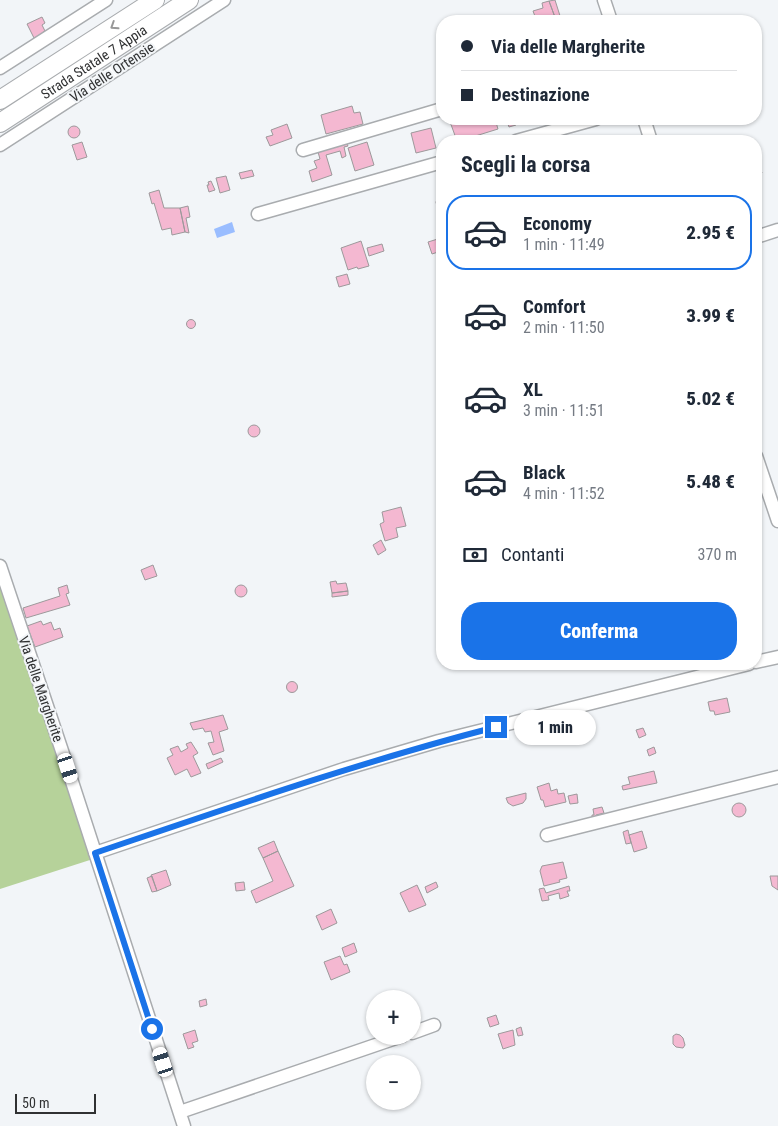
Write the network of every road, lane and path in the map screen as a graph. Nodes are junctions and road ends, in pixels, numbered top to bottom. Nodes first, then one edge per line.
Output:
1 (106, 0) edge
2 (155, 0) edge
3 (190, 0) edge
4 (224, 0) edge
5 (604, 0) edge
6 (609, 15) edge
7 (0, 68) edge
8 (0, 100) edge
9 (436, 111) edge
10 (0, 123) edge
11 (574, 125) edge
12 (538, 135) edge
13 (0, 145) edge
14 (303, 150) dead end
15 (436, 164) edge
16 (258, 214) dead end
17 (778, 230) edge
18 (762, 235) edge
19 (762, 473) edge
20 (778, 520) edge
21 (0, 566) edge
22 (778, 656) edge
23 (762, 660) edge
24 (725, 670) edge
25 (778, 777) edge
26 (547, 836) dead end
27 (95, 853) junction
28 (434, 1025) dead end
29 (421, 1030) edge
30 (376, 1045) edge
31 (180, 1112) junction
32 (184, 1126) edge

1 - 7 street
2 -> 8 highway, Strada Statale 7 Appia
3 - 10 highway, Strada Statale 7 Appia
4 - 13 street, Via delle Ortensie
5 - 6 street
9 - 14 street
11 - 12 street
15 - 16 street
17 - 18 street
19 - 20 street
21 - 27 street, Via delle Margherite
22 - 23 street
24 - 27 street
25 - 26 street
27 - 31 street, Via delle Margherite
28 - 29 street
30 - 31 street
31 - 32 street, Via delle Margherite

